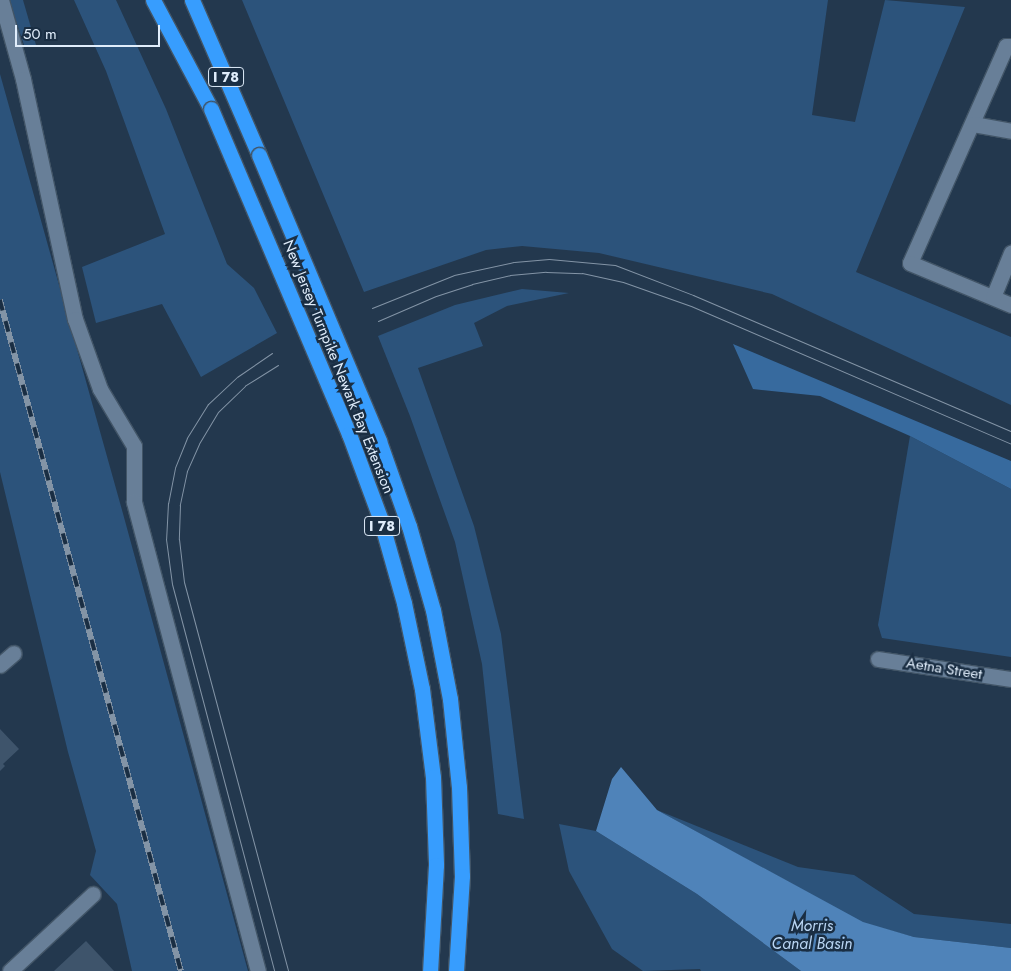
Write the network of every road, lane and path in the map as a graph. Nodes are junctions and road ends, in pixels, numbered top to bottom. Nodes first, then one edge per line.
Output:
1 (2, 0) edge
2 (153, 0) edge
3 (165, 0) edge
4 (192, 0) edge
5 (204, 0) edge
6 (1011, 46) edge
7 (211, 109) junction
8 (973, 124) junction
9 (1011, 131) edge
10 (259, 155) junction
11 (1011, 253) edge
12 (993, 297) junction
13 (1011, 305) edge
14 (14, 653) dead end
15 (878, 659) dead end
16 (0, 665) edge
17 (1011, 680) edge
18 (93, 894) dead end
19 (10, 971) edge
20 (258, 971) edge
21 (430, 971) edge
22 (456, 971) edge

1 - 20 street
2 - 7 highway
3 - 7 highway, New Jersey Turnpike Newark Bay Extension / I 78
4 - 10 highway, New Jersey Turnpike Newark Bay Extension / I 78
5 - 10 highway
6 - 8 street
7 - 21 highway, New Jersey Turnpike Newark Bay Extension / I 78, bridge
8 - 9 street
8 - 12 street
10 - 22 highway, New Jersey Turnpike Newark Bay Extension / I 78, bridge
11 - 12 street
12 - 13 street
14 - 16 street
15 - 17 street, Aetna Street
18 - 19 street

